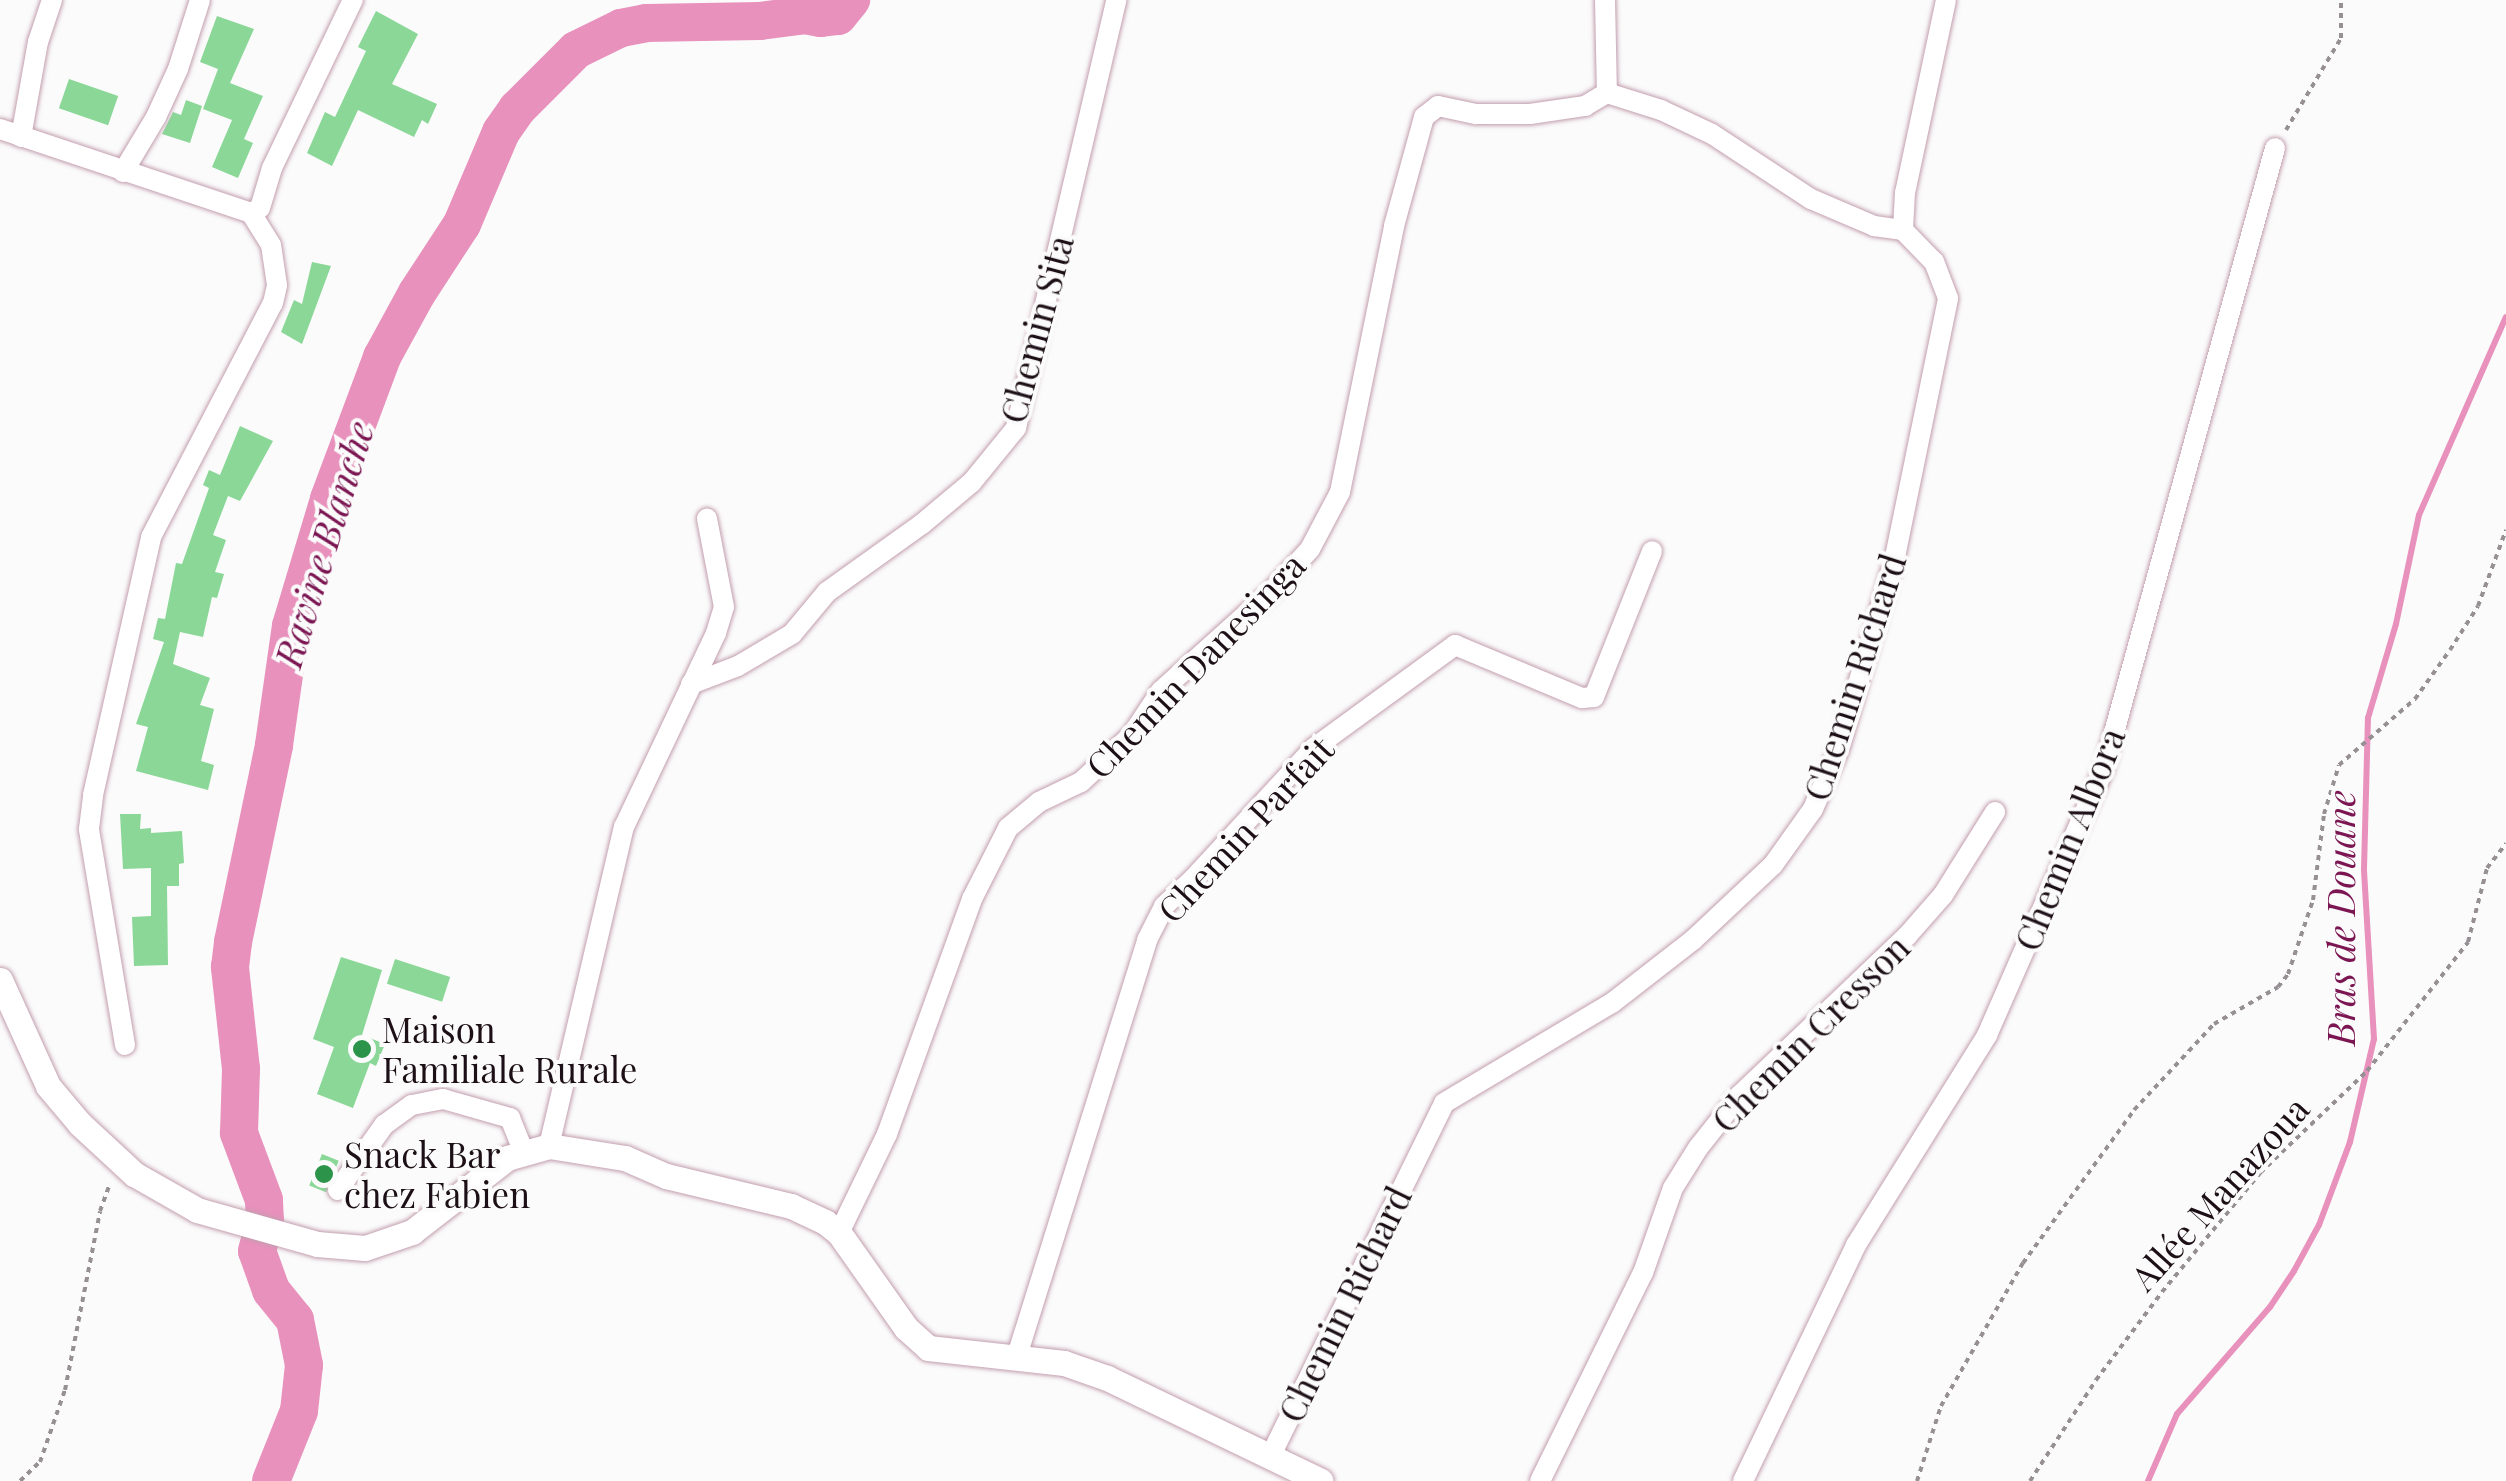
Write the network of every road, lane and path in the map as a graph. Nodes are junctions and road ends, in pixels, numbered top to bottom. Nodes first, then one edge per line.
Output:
1 (52, 0) edge
2 (200, 0) edge
3 (354, 0) edge
4 (1116, 0) edge
5 (1605, 0) edge
6 (1946, 0) edge
7 (2341, 0) edge
8 (1607, 94) junction
9 (0, 130) edge
10 (21, 137) junction
11 (2275, 148) joint
12 (122, 172) junction
13 (242, 212) junction
14 (1902, 230) junction
15 (707, 519) dead end
16 (2506, 530) edge
17 (1652, 550) dead end
18 (691, 684) junction
19 (1995, 812) dead end
20 (2506, 844) edge
21 (0, 980) edge
22 (125, 1045) dead end
23 (537, 1150) junction
24 (119, 1160) junction
25 (338, 1190) dead end
26 (838, 1233) junction
27 (1016, 1359) junction
28 (1270, 1456) junction
29 (20, 1481) edge
30 (1321, 1481) edge
31 (1540, 1481) edge
32 (1742, 1481) edge
33 (1917, 1481) edge
34 (2030, 1481) edge

1 - 10 street
2 - 12 street
3 - 13 street
4 - 18 street, Chemin Sita
5 - 8 street
6 - 14 street
7 - 11 path
8 - 14 street
8 - 26 street, Chemin Danesinga
9 - 10 street
10 - 12 street
11 - 32 street, Chemin Albora
12 - 13 street
13 - 22 street
14 - 28 street, Chemin Richard
15 - 18 street
16 - 33 path
17 - 27 street, Chemin Parfait
18 - 23 street
19 - 31 street, Chemin Cresson
20 - 34 path, Allée Manazoua
21 - 24 main road
23 - 24 main road
23 - 25 street
23 - 26 main road
24 - 29 path
26 - 27 main road
27 - 28 main road
28 - 30 main road

